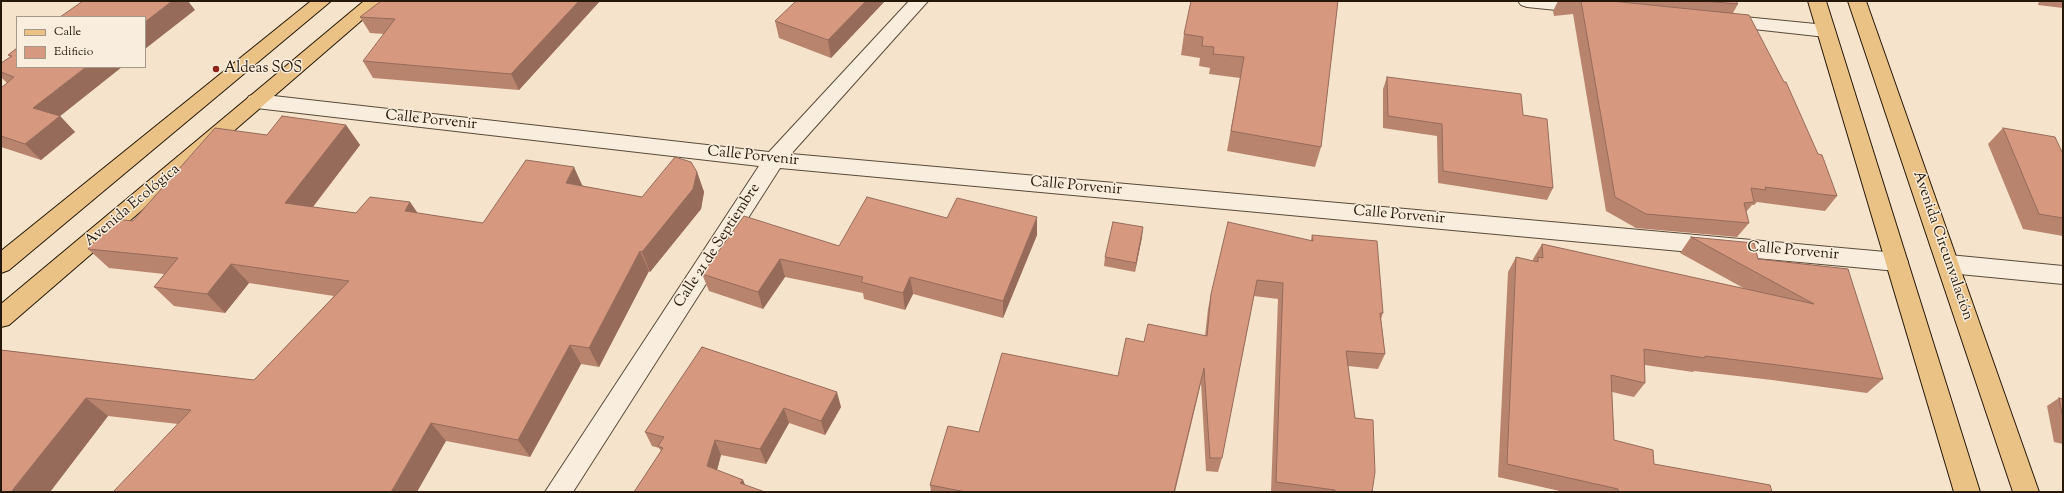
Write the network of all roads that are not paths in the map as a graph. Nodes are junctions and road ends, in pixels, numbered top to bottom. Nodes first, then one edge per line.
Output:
1 (322, 1) edge
2 (375, 1) edge
3 (919, 1) edge
4 (1527, 1) edge
5 (1817, 1) edge
6 (1857, 1) edge
7 (1606, 9) edge
8 (1708, 19) edge
9 (1826, 31) junction
10 (256, 101) junction
11 (774, 160) junction
12 (1897, 262) junction
13 (1, 264) edge
14 (1949, 264) junction
15 (2063, 276) edge
16 (1, 318) edge
17 (558, 492) edge
18 (1967, 492) edge
19 (2026, 492) edge

1 - 13 main road
2 - 10 main road, Avenida Ecológica
3 - 11 street, Calle 21 de Septiembre
4 - 7 street
5 - 9 main road
6 - 14 main road, Avenida Circunvalación
8 - 9 street
9 - 12 main road
10 - 11 street, Calle Porvenir
10 - 16 main road, Avenida Ecológica
11 - 12 street, Calle Porvenir
11 - 17 street, Calle 21 de Septiembre
12 - 18 main road
14 - 15 street
14 - 19 main road, Avenida Circunvalación

